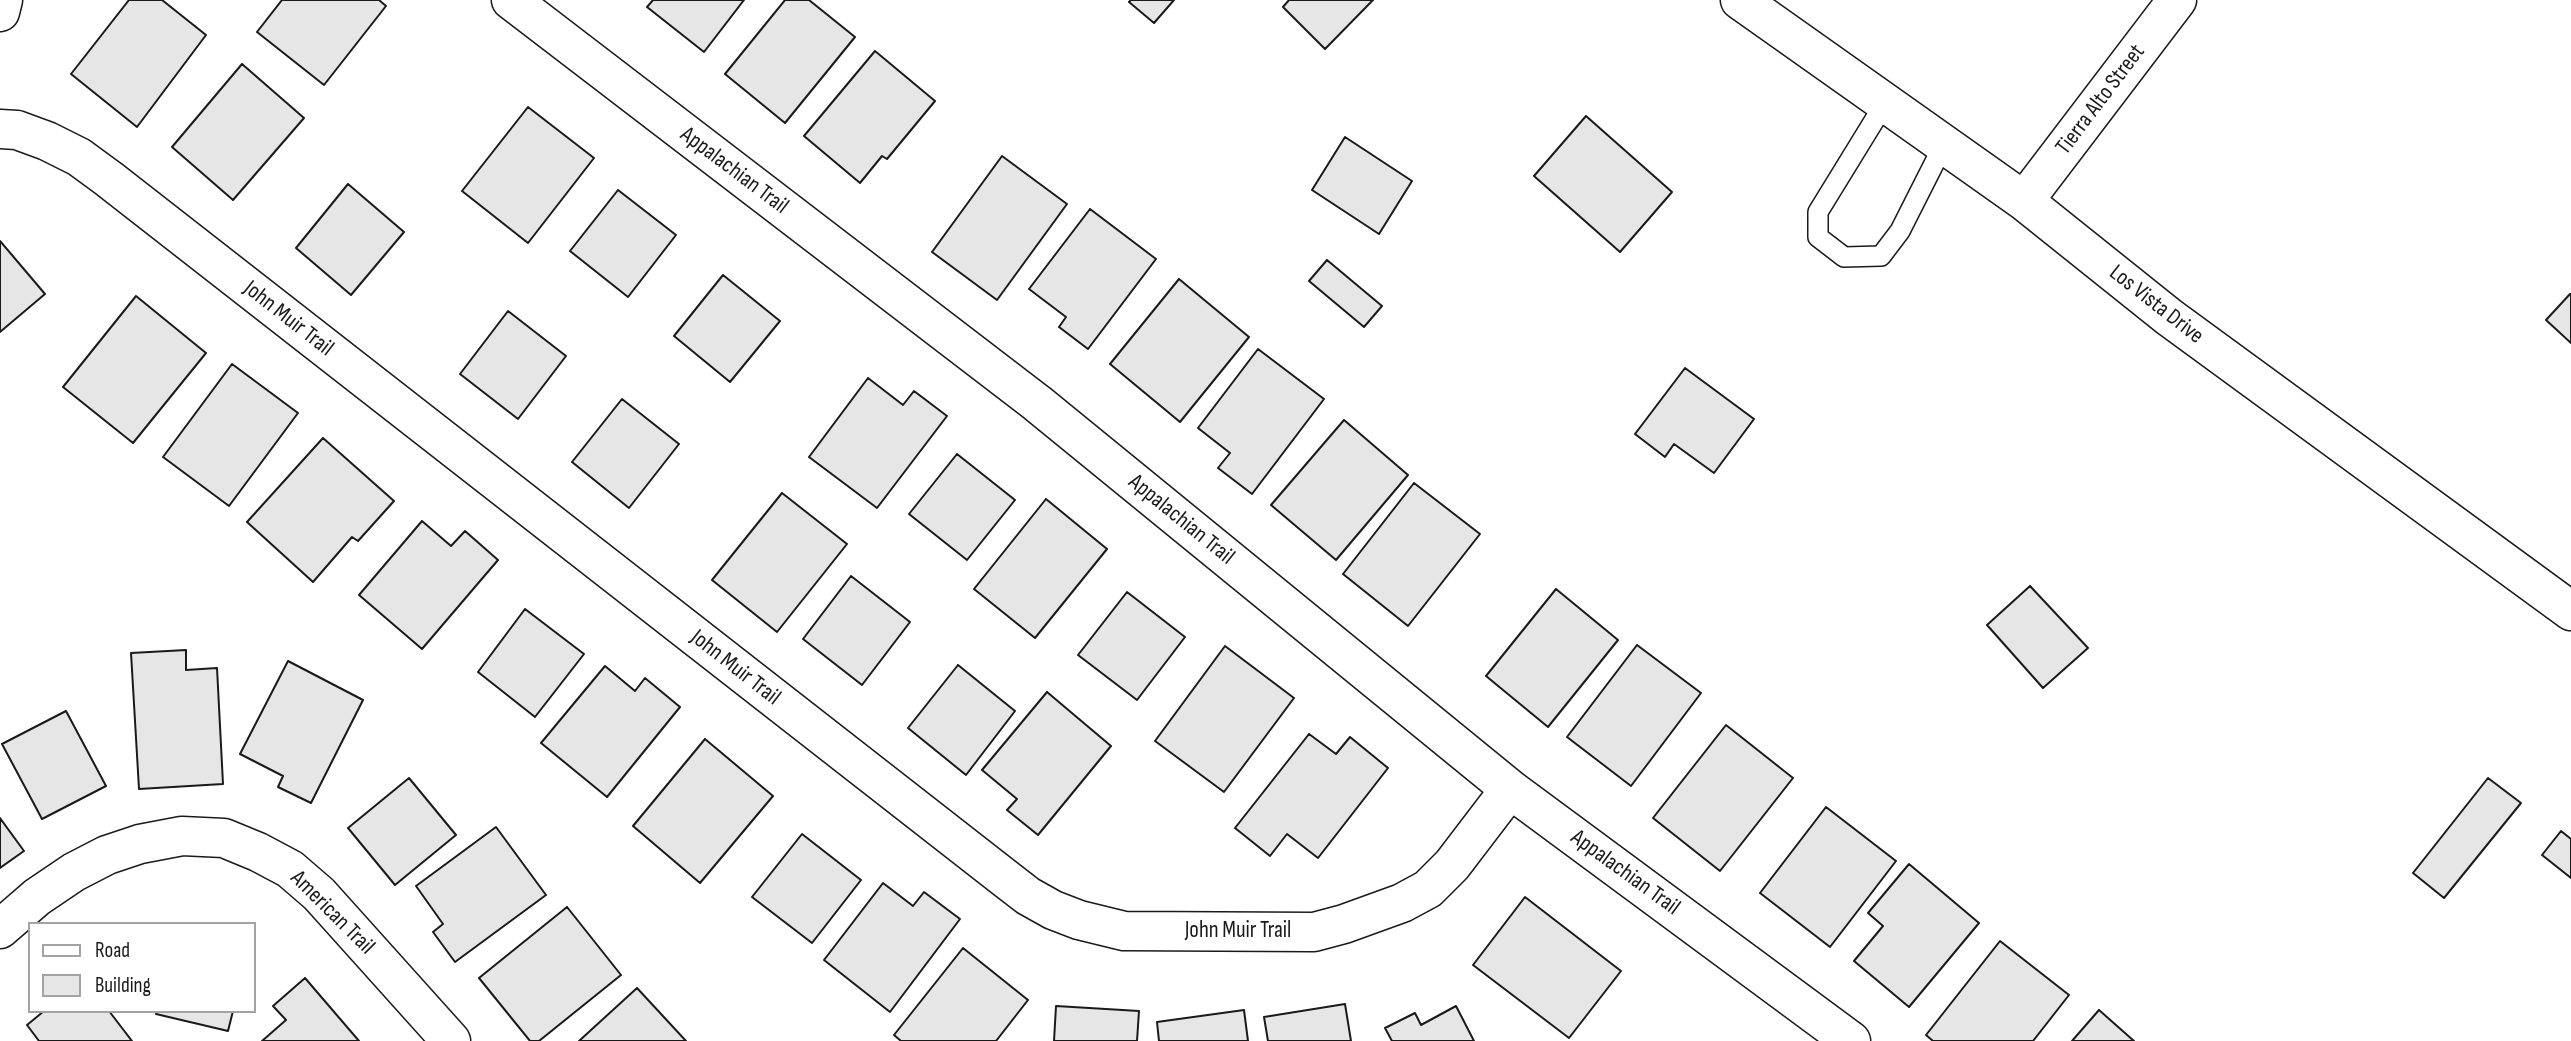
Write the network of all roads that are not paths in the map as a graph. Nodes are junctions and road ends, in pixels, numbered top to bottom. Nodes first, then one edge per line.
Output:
1 (3, 0) edge
2 (511, 0) edge
3 (1740, 0) edge
4 (2177, 0) edge
5 (0, 12) edge
6 (1885, 103) junction
7 (0, 129) edge
8 (1944, 144) junction
9 (2024, 201) junction
10 (2571, 611) edge
11 (1510, 789) junction
12 (0, 929) edge
13 (451, 1041) edge
14 (1851, 1041) edge

1 - 5 street
2 - 11 street, Appalachian Trail
3 - 6 street, Los Vista Drive
4 - 9 street, Tierra Alto Street
6 - 8 street, Los Vista Drive
6 - 8 lane
7 - 11 street, John Muir Trail
8 - 9 street, Los Vista Drive
9 - 10 street, Los Vista Drive
11 - 14 street, Appalachian Trail
12 - 13 street, American Trail

